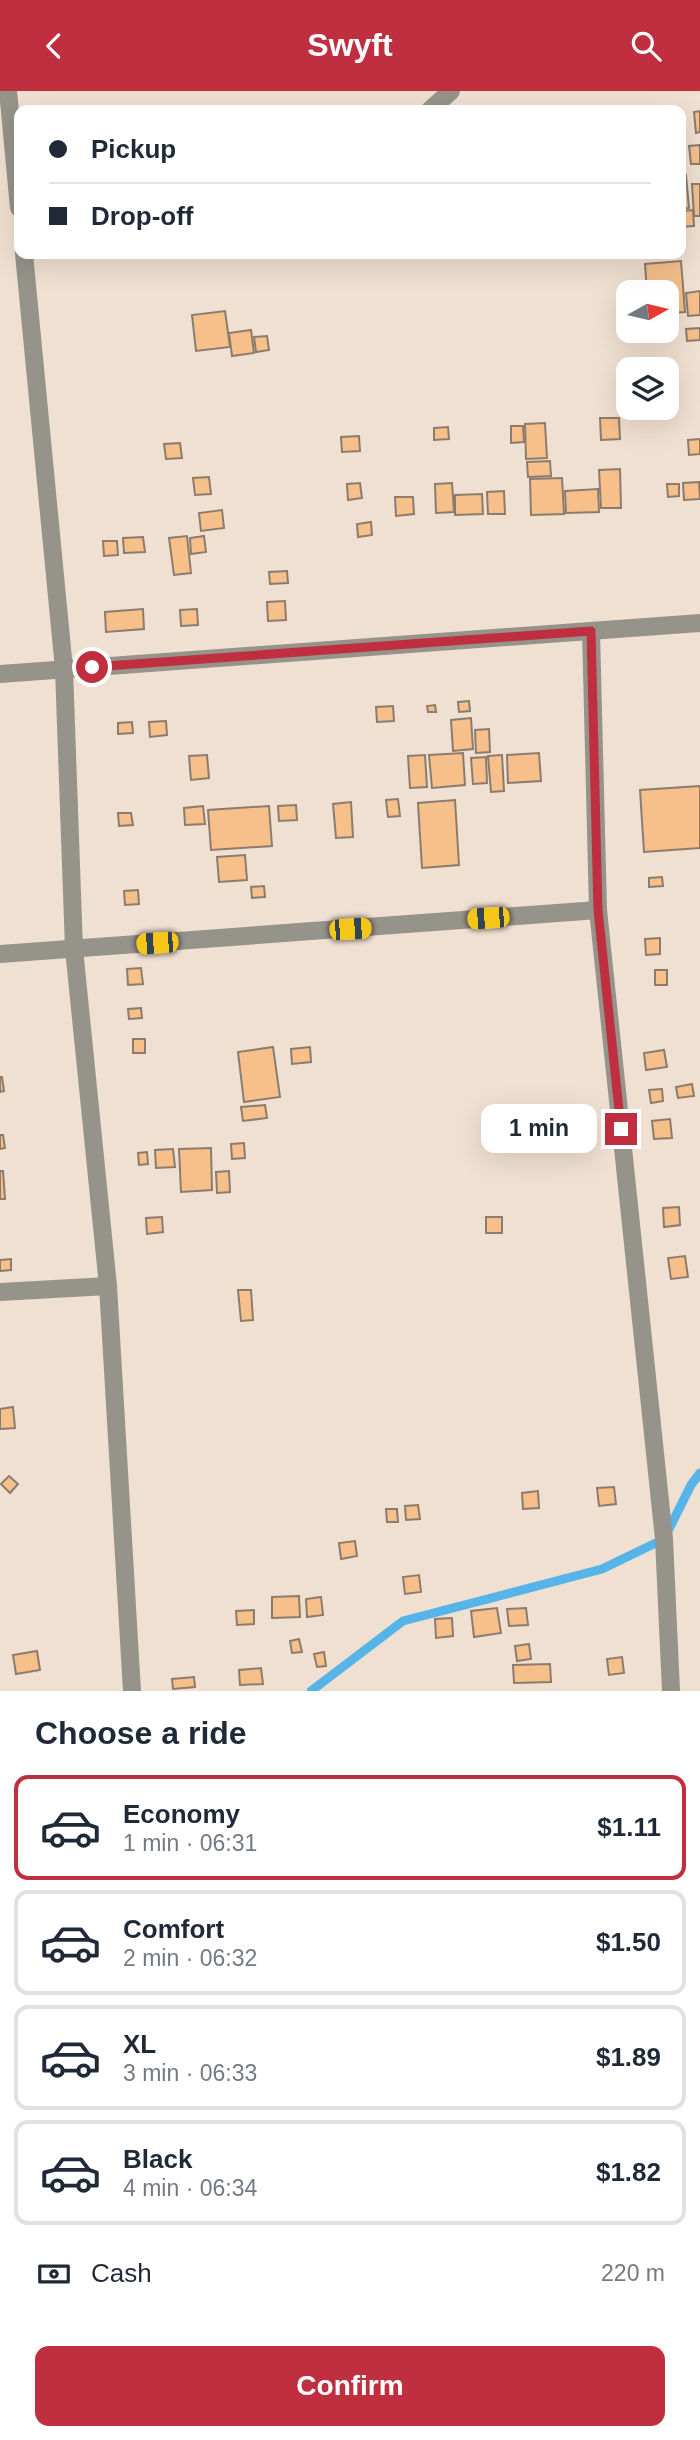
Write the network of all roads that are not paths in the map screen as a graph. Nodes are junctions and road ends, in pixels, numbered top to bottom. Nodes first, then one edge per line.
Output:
1 (8, 91) edge
2 (451, 91) edge
3 (436, 105) edge
4 (11, 144) edge
5 (14, 168) edge
6 (24, 259) edge
7 (700, 623) edge
8 (591, 631) junction
9 (64, 669) junction
10 (0, 674) edge
11 (598, 910) junction
12 (74, 949) junction
13 (0, 954) edge
14 (108, 1286) junction
15 (0, 1292) edge
16 (132, 1691) edge
17 (671, 1691) edge

1 - 4 street
2 - 3 street
4 - 5 street
6 - 9 street
7 - 8 street
8 - 9 street
8 - 11 street
9 - 10 street
9 - 12 street
11 - 12 street
11 - 17 street
12 - 13 street
12 - 14 street
14 - 15 street
14 - 16 street

